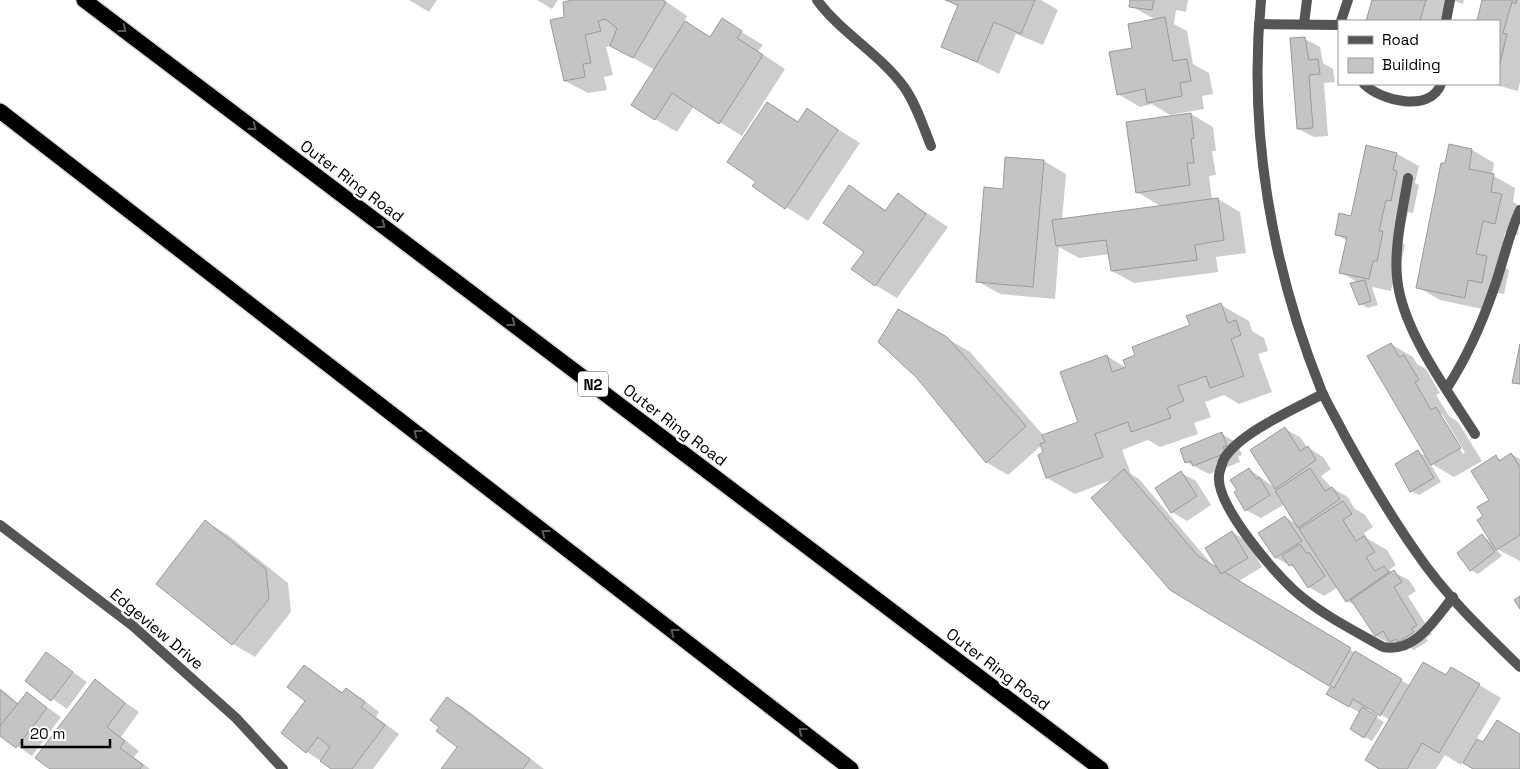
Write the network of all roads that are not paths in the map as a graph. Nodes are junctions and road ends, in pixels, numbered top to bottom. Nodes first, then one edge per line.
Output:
1 (84, 0) edge
2 (816, 0) edge
3 (1261, 0) edge
4 (1307, 0) edge
5 (1348, 0) edge
6 (1450, 0) edge
7 (1341, 20) edge
8 (1446, 20) edge
9 (1259, 24) junction
10 (1304, 24) junction
11 (1338, 25) edge
12 (1365, 85) edge
13 (1441, 85) edge
14 (0, 111) edge
15 (931, 146) dead end
16 (1408, 178) dead end
17 (1520, 210) edge
18 (1446, 388) junction
19 (1323, 394) junction
20 (1475, 434) dead end
21 (0, 525) edge
22 (1453, 597) junction
23 (1520, 667) edge
24 (283, 769) edge
25 (851, 769) edge
26 (1101, 769) edge

1 -> 26 highway, Outer Ring Road / N2
2 - 15 street
3 - 9 street
4 - 10 street
5 - 7 street
6 - 8 street
9 - 10 street
9 - 19 street
10 - 11 street
12 - 13 street
25 -> 14 highway
16 - 18 street
17 - 18 street
18 - 20 street
19 - 22 street
19 - 22 street
21 - 24 street, Edgeview Drive
22 - 23 street

